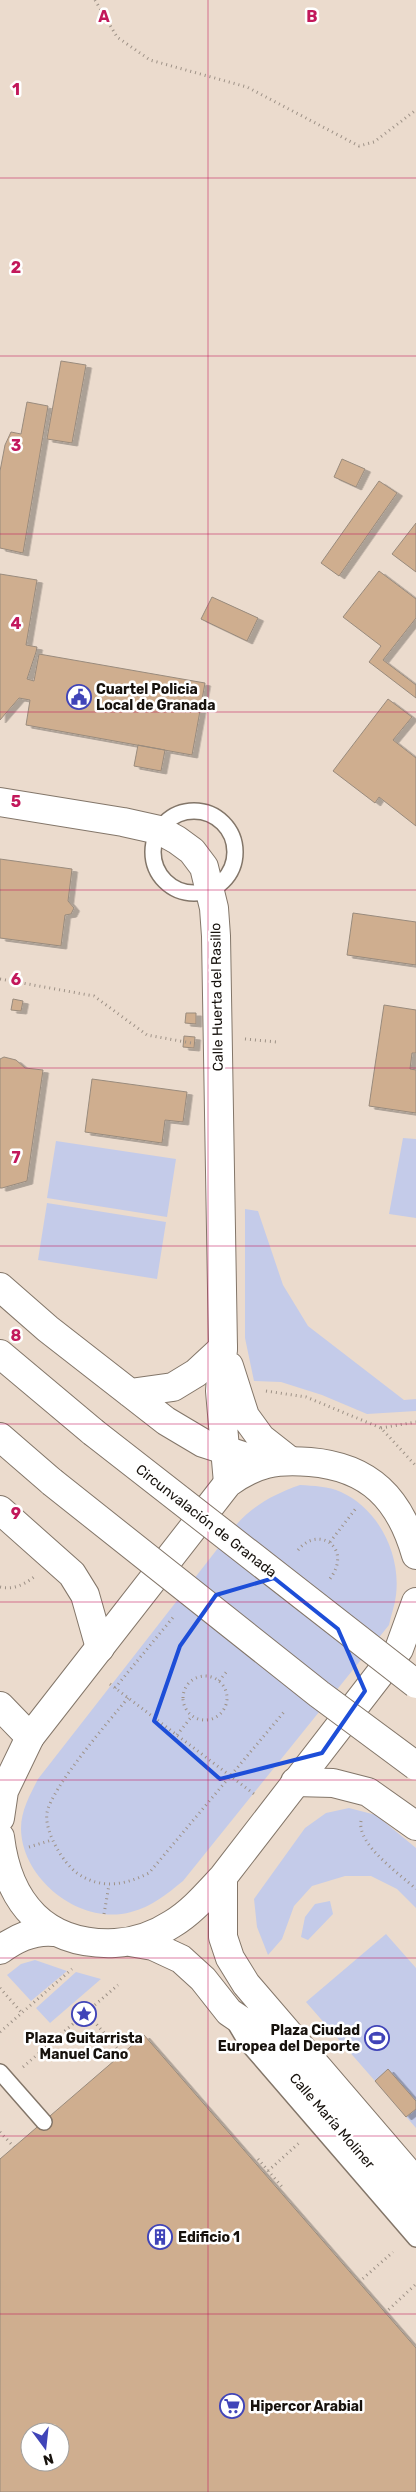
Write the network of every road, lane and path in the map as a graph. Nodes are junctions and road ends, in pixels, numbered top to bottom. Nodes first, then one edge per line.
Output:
1 (95, 0) edge
2 (416, 110) edge
3 (0, 802) edge
4 (159, 830) junction
5 (211, 889) junction
6 (0, 979) edge
7 (240, 1039) dead end
8 (277, 1042) dead end
9 (194, 1043) dead end
10 (0, 1287) edge
11 (223, 1348) junction
12 (0, 1354) edge
13 (130, 1394) junction
14 (416, 1422) edge
15 (381, 1428) dead end
16 (0, 1437) edge
17 (226, 1451) junction
18 (277, 1461) junction
19 (228, 1483) junction
20 (359, 1504) dead end
21 (0, 1510) edge
22 (330, 1542) junction
23 (298, 1550) dead end
24 (416, 1555) edge
25 (40, 1573) dead end
26 (326, 1583) dead end
27 (0, 1587) edge
28 (416, 1602) edge
29 (169, 1622) dead end
30 (100, 1648) junction
31 (228, 1670) dead end
32 (219, 1681) junction
33 (110, 1684) dead end
34 (416, 1684) edge
35 (115, 1688) junction
36 (128, 1698) junction
37 (0, 1706) edge
38 (284, 1712) dead end
39 (192, 1716) junction
40 (177, 1735) junction
41 (30, 1737) junction
42 (416, 1766) edge
43 (231, 1776) junction
44 (294, 1782) junction
45 (255, 1794) dead end
46 (362, 1815) dead end
47 (0, 1818) edge
48 (416, 1826) edge
49 (52, 1840) junction
50 (12, 1843) edge
51 (223, 1877) junction
52 (108, 1885) junction
53 (416, 1889) edge
54 (6, 1890) edge
55 (104, 1914) dead end
56 (54, 1932) junction
57 (130, 1942) junction
58 (0, 1950) edge
59 (72, 1970) dead end
60 (118, 1985) dead end
61 (0, 1988) edge
62 (230, 1993) junction
63 (87, 2012) junction
64 (22, 2013) junction
65 (0, 2032) edge
66 (122, 2054) dead end
67 (0, 2072) edge
68 (16, 2073) dead end
69 (44, 2122) dead end
70 (0, 2132) edge
71 (299, 2143) dead end
72 (14, 2147) dead end
73 (258, 2159) dead end
74 (268, 2171) junction
75 (416, 2182) edge
76 (284, 2189) dead end
77 (416, 2217) edge
78 (416, 2239) edge
79 (393, 2252) dead end
80 (359, 2282) dead end
81 (416, 2284) edge
82 (385, 2313) dead end

1 - 2 path
3 - 4 main road, Calle Huerta del Rasillo
4 - 5 main road, Calle Huerta del Rasillo
4 - 5 lane
4 - 5 lane
5 - 11 main road, Calle Huerta del Rasillo
6 - 9 path
7 - 8 path
10 - 13 main road
11 - 13 main road
11 - 17 main road, Calle Huerta del Rasillo
11 - 18 main road, Calle Huerta del Rasillo
12 - 34 main road, Circunvalación de Granada, bridge
13 - 17 main road
14 - 15 path
16 - 42 main road, bridge
17 - 18 main road
17 - 19 main road, Calle Huerta del Rasillo
18 - 19 main road
18 - 24 main road
19 - 30 main road
20 - 22 path
21 - 30 main road
22 - 23 path
22 - 26 path
25 - 27 path
28 - 44 main road
29 - 35 path
30 - 41 main road
31 - 32 path
32 - 39 path
32 - 39 path
33 - 35 path
35 - 36 path
36 - 40 path
36 - 49 path
37 - 41 main road
38 - 43 path
39 - 40 path
40 - 43 path
41 - 47 main road
43 - 45 path
43 - 52 path
44 - 48 main road
44 - 51 main road
46 - 53 path
49 - 50 path
49 - 52 path
50 - 54 main road
51 - 57 main road
51 - 62 main road, Calle María Moliner
52 - 55 path
54 - 56 main road
56 - 57 main road
56 - 58 main road
57 - 62 main road, Calle María Moliner
59 - 64 path
60 - 63 path
61 - 64 path
62 - 75 main road, Calle María Moliner
62 - 77 main road, Calle María Moliner
62 - 78 lane
63 - 66 path
63 - 68 path
64 - 65 path
67 - 69 lane
70 - 72 path
71 - 74 path
73 - 74 path
74 - 76 path
79 - 80 path
81 - 82 path

